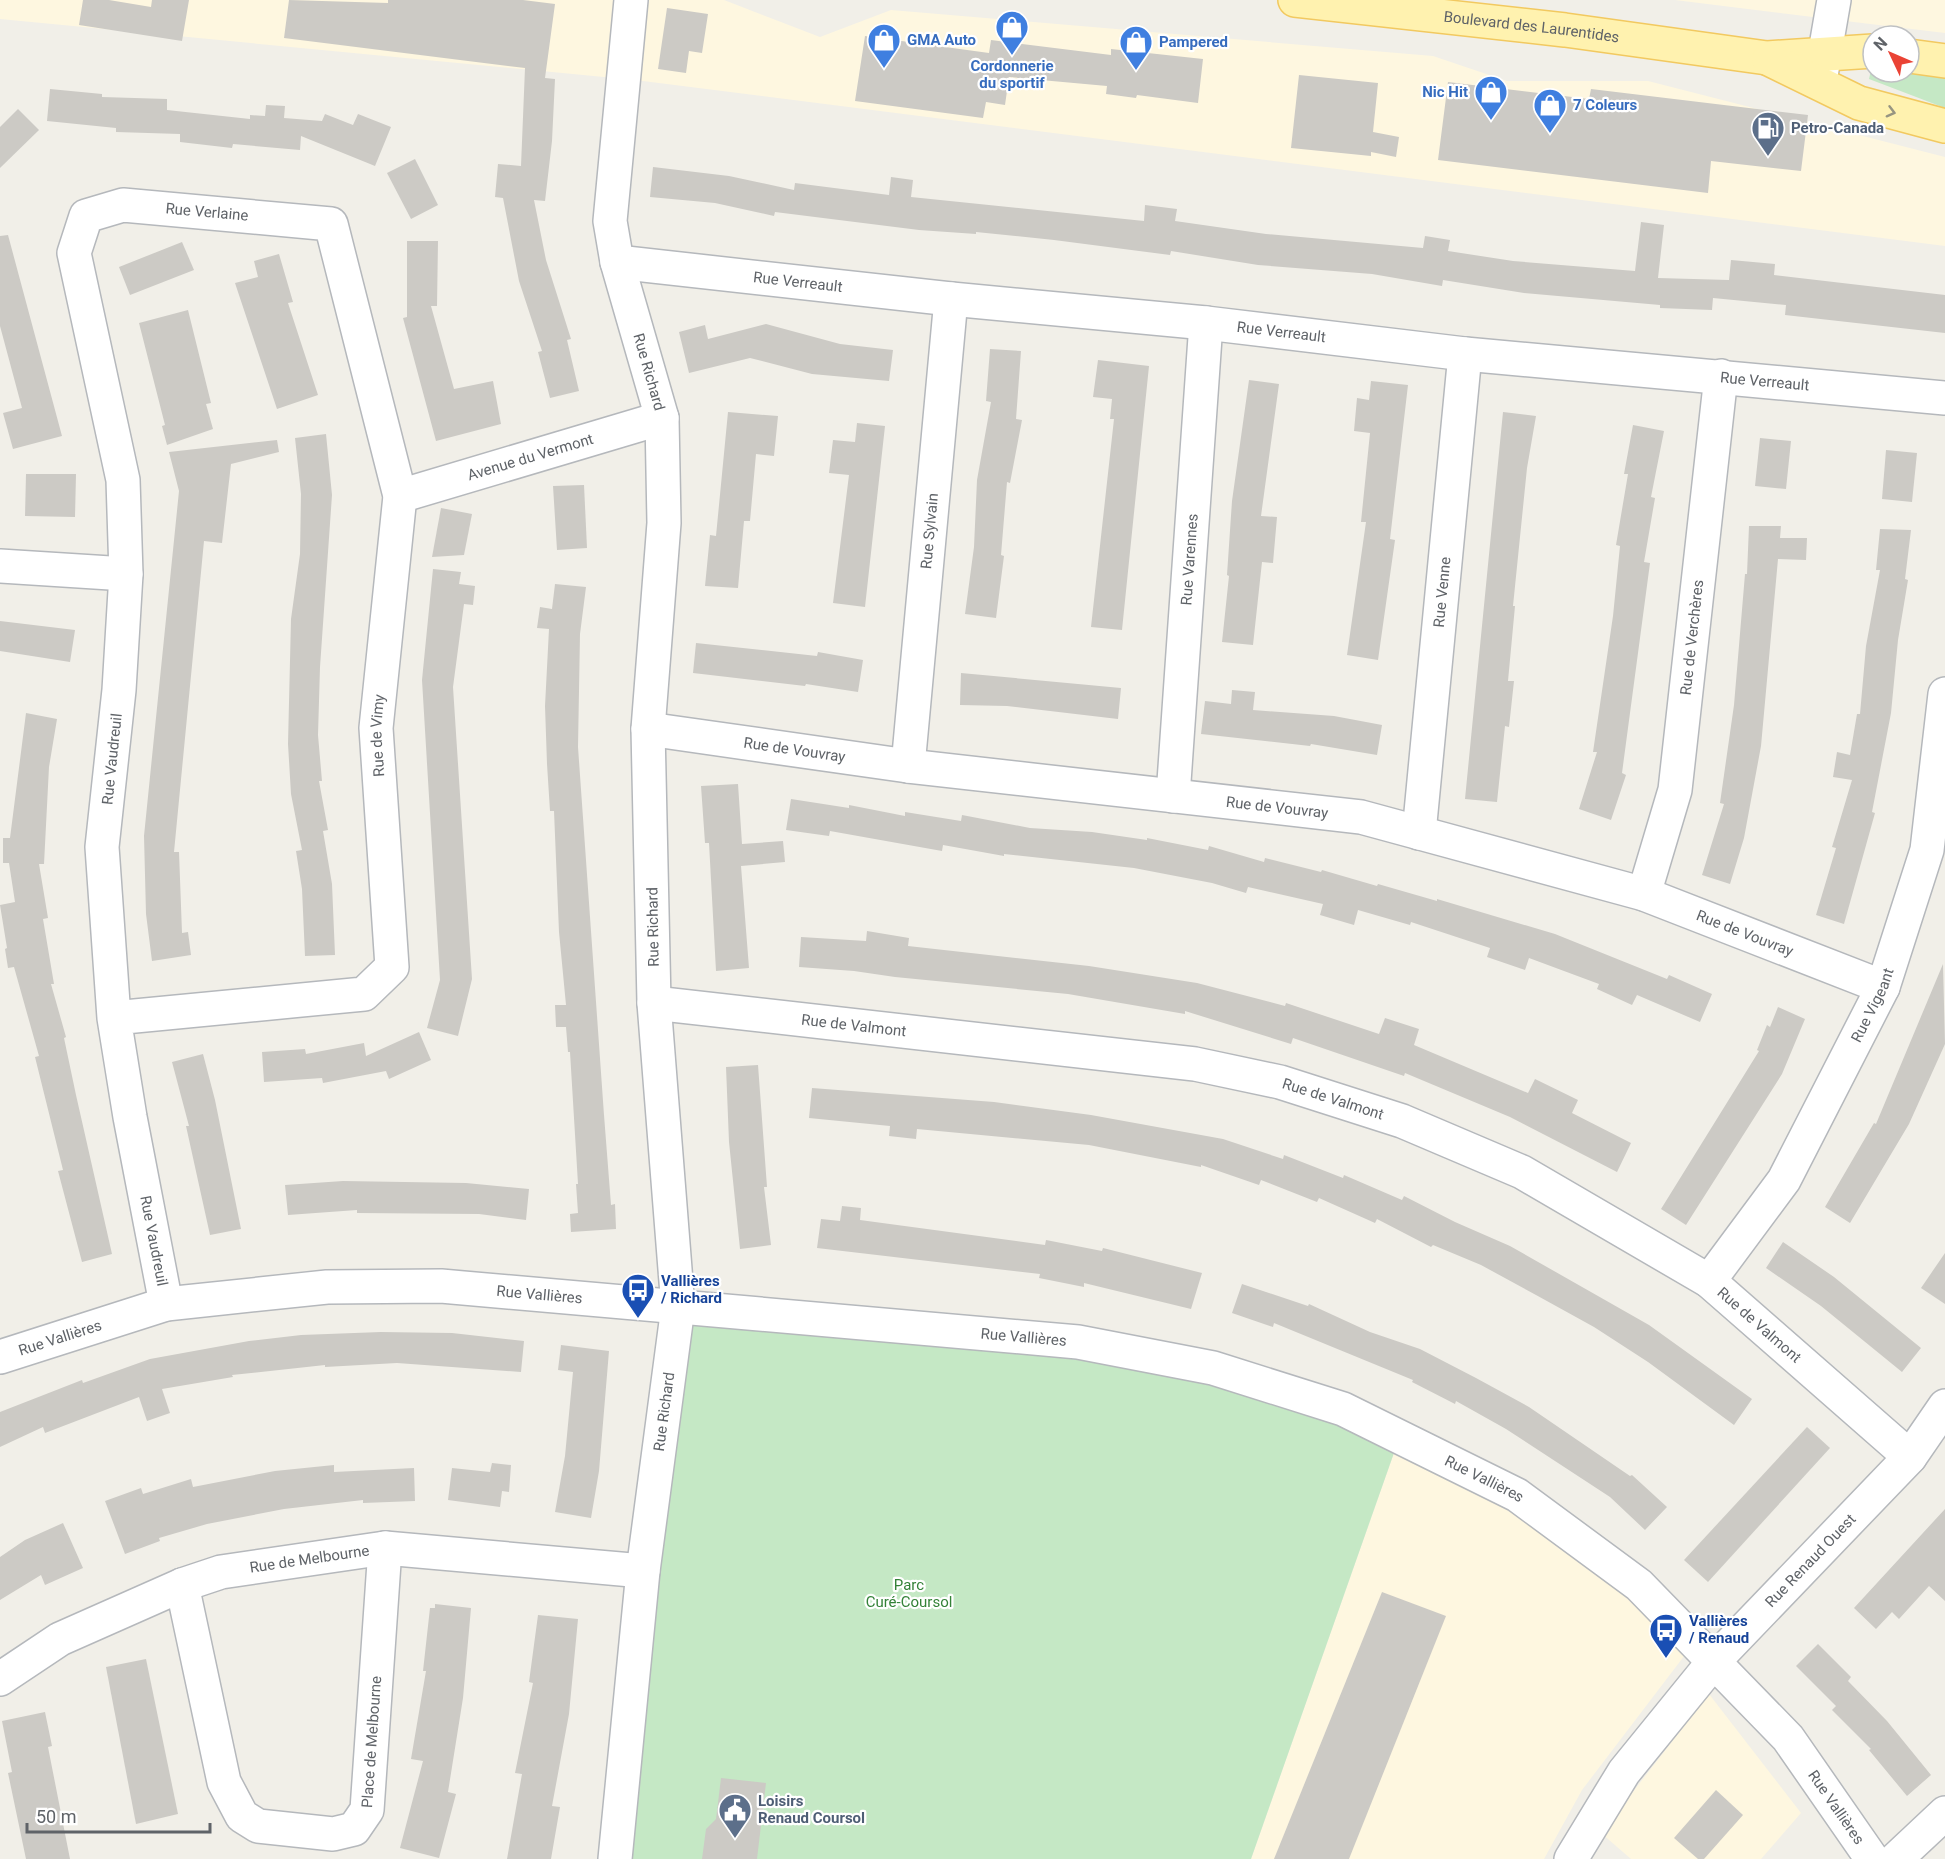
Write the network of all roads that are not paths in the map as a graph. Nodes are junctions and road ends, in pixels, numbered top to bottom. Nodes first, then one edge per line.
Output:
1 (631, 0) edge
2 (1294, 0) edge
3 (1834, 0) edge
4 (1861, 55) edge
5 (1921, 58) edge
6 (1945, 61) edge
7 (1823, 69) junction
8 (1945, 126) edge
9 (86, 216) joint
10 (330, 224) joint
11 (617, 262) junction
12 (951, 299) junction
13 (1206, 323) junction
14 (1465, 354) junction
15 (1722, 376) junction
16 (1945, 398) edge
17 (662, 418) junction
18 (400, 496) junction
19 (0, 566) edge
20 (126, 574) junction
21 (1945, 694) edge
22 (648, 729) junction
23 (908, 766) junction
24 (1173, 796) junction
25 (1419, 833) junction
26 (1644, 894) junction
27 (1883, 987) junction
28 (654, 1003) junction
29 (114, 1018) junction
30 (1709, 1281) junction
31 (166, 1304) junction
32 (678, 1307) junction
33 (0, 1357) edge
34 (1945, 1406) edge
35 (1910, 1457) junction
36 (385, 1548) junction
37 (643, 1571) junction
38 (182, 1585) junction
39 (1715, 1660) junction
40 (0, 1679) edge
41 (1945, 1813) edge
42 (615, 1859) edge
43 (1570, 1859) edge
44 (1872, 1859) edge
45 (1896, 1859) edge

1 - 11 street, Rue Richard
2 - 7 main road, Boulevard des Laurentides
3 - 7 street
4 - 7 main road, Boulevard des Laurentides
5 - 6 main road
7 -> 8 main road, Boulevard des Laurentides
9 - 10 street, Rue Verlaine
9 - 20 street, Rue Vaudreuil
10 - 18 street, Rue de Vimy
11 - 12 street, Rue Verreault
11 - 17 street, Rue Richard
12 - 13 street, Rue Verreault
12 - 23 street, Rue Sylvain
13 - 14 street, Rue Verreault
13 - 24 street, Rue Varennes
14 - 15 street, Rue Verreault
14 - 25 street, Rue Venne
15 - 16 street, Rue Verreault
15 - 26 street, Rue de Verchères
17 - 18 street, Avenue du Vermont
17 - 22 street, Rue Richard
18 - 29 street, Rue de Vimy
19 - 20 street
20 - 29 street, Rue Vaudreuil
21 - 27 street, Rue Vigeant
22 - 23 street, Rue de Vouvray
22 - 28 street, Rue Richard
23 - 24 street, Rue de Vouvray
24 - 25 street, Rue de Vouvray
25 - 26 street, Rue de Vouvray
26 - 27 street, Rue de Vouvray
27 - 30 street, Rue Vigeant
28 - 30 street, Rue de Valmont
28 - 32 street, Rue Richard
29 - 31 street, Rue Vaudreuil
30 - 35 street, Rue de Valmont
31 - 32 street, Rue Vallières
31 - 33 street, Rue Vallières
32 - 37 street, Rue Richard
32 - 39 street, Rue Vallières
34 - 35 street, Rue Renaud Ouest
35 - 39 street, Rue Renaud Ouest
36 - 37 street, Rue de Melbourne
36 - 38 street, Rue de Melbourne
36 - 38 street, Place de Melbourne
37 - 42 street, Rue Richard
38 - 40 street, Rue de Melbourne
39 - 43 street, Rue Renaud Ouest
39 - 44 street, Rue Vallières
41 - 45 street

